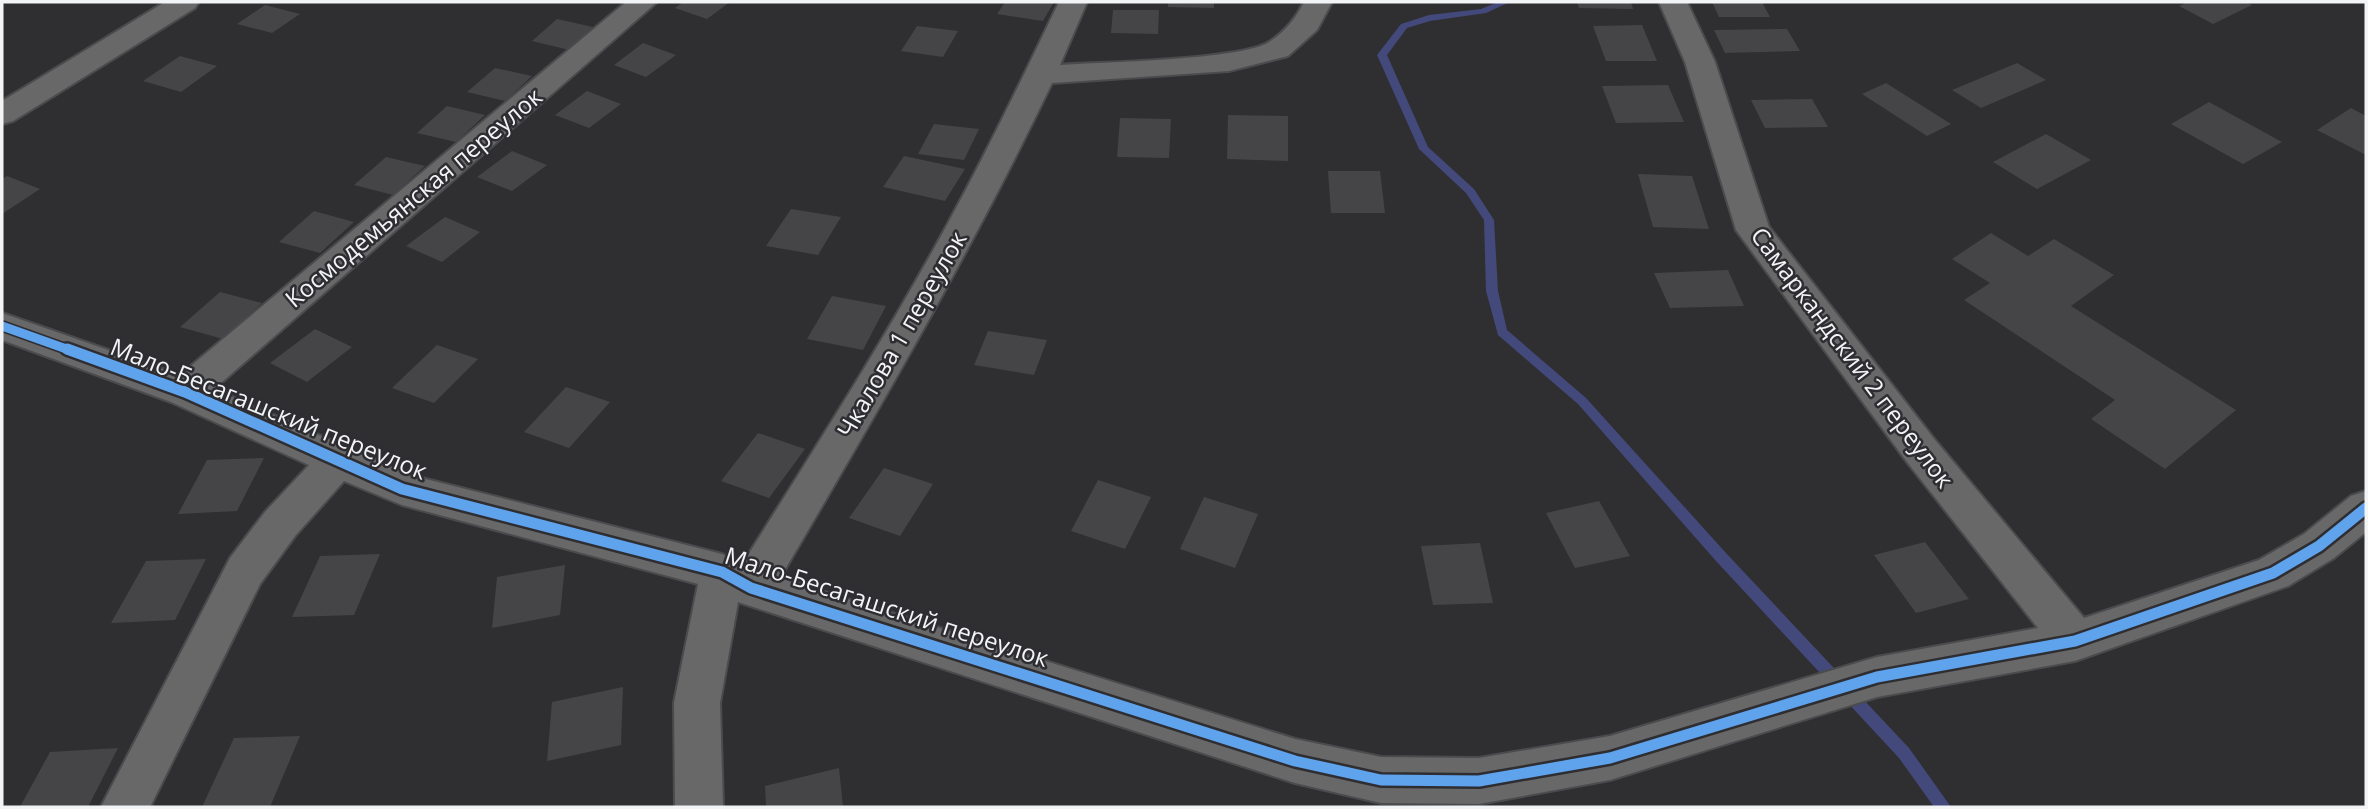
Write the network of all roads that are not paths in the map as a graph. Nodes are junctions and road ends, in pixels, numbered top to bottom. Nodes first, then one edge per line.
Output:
1 (184, 2) edge
2 (643, 2) edge
3 (1073, 2) edge
4 (1318, 2) edge
5 (1674, 2) edge
6 (1042, 75) junction
7 (2, 114) edge
8 (2, 326) edge
9 (184, 392) junction
10 (338, 461) junction
11 (2366, 508) edge
12 (737, 580) junction
13 (2075, 641) junction
14 (125, 807) edge
15 (699, 807) edge

1 - 7 street
2 - 9 street, Космодемьянская переулок
3 - 6 street, Чкалова 1 переулок
4 - 6 street
5 - 13 street, Самаркандский 2 переулок
6 - 12 street, Чкалова 1 переулок
8 - 9 street, Мало-Бесагашский переулок
9 - 10 street, Мало-Бесагашский переулок
10 - 12 street, Мало-Бесагашский переулок
10 - 14 street, Мало-Бесагашский переулок
11 - 13 street, Мало-Бесагашский переулок
12 - 13 street, Мало-Бесагашский переулок
12 - 15 street

